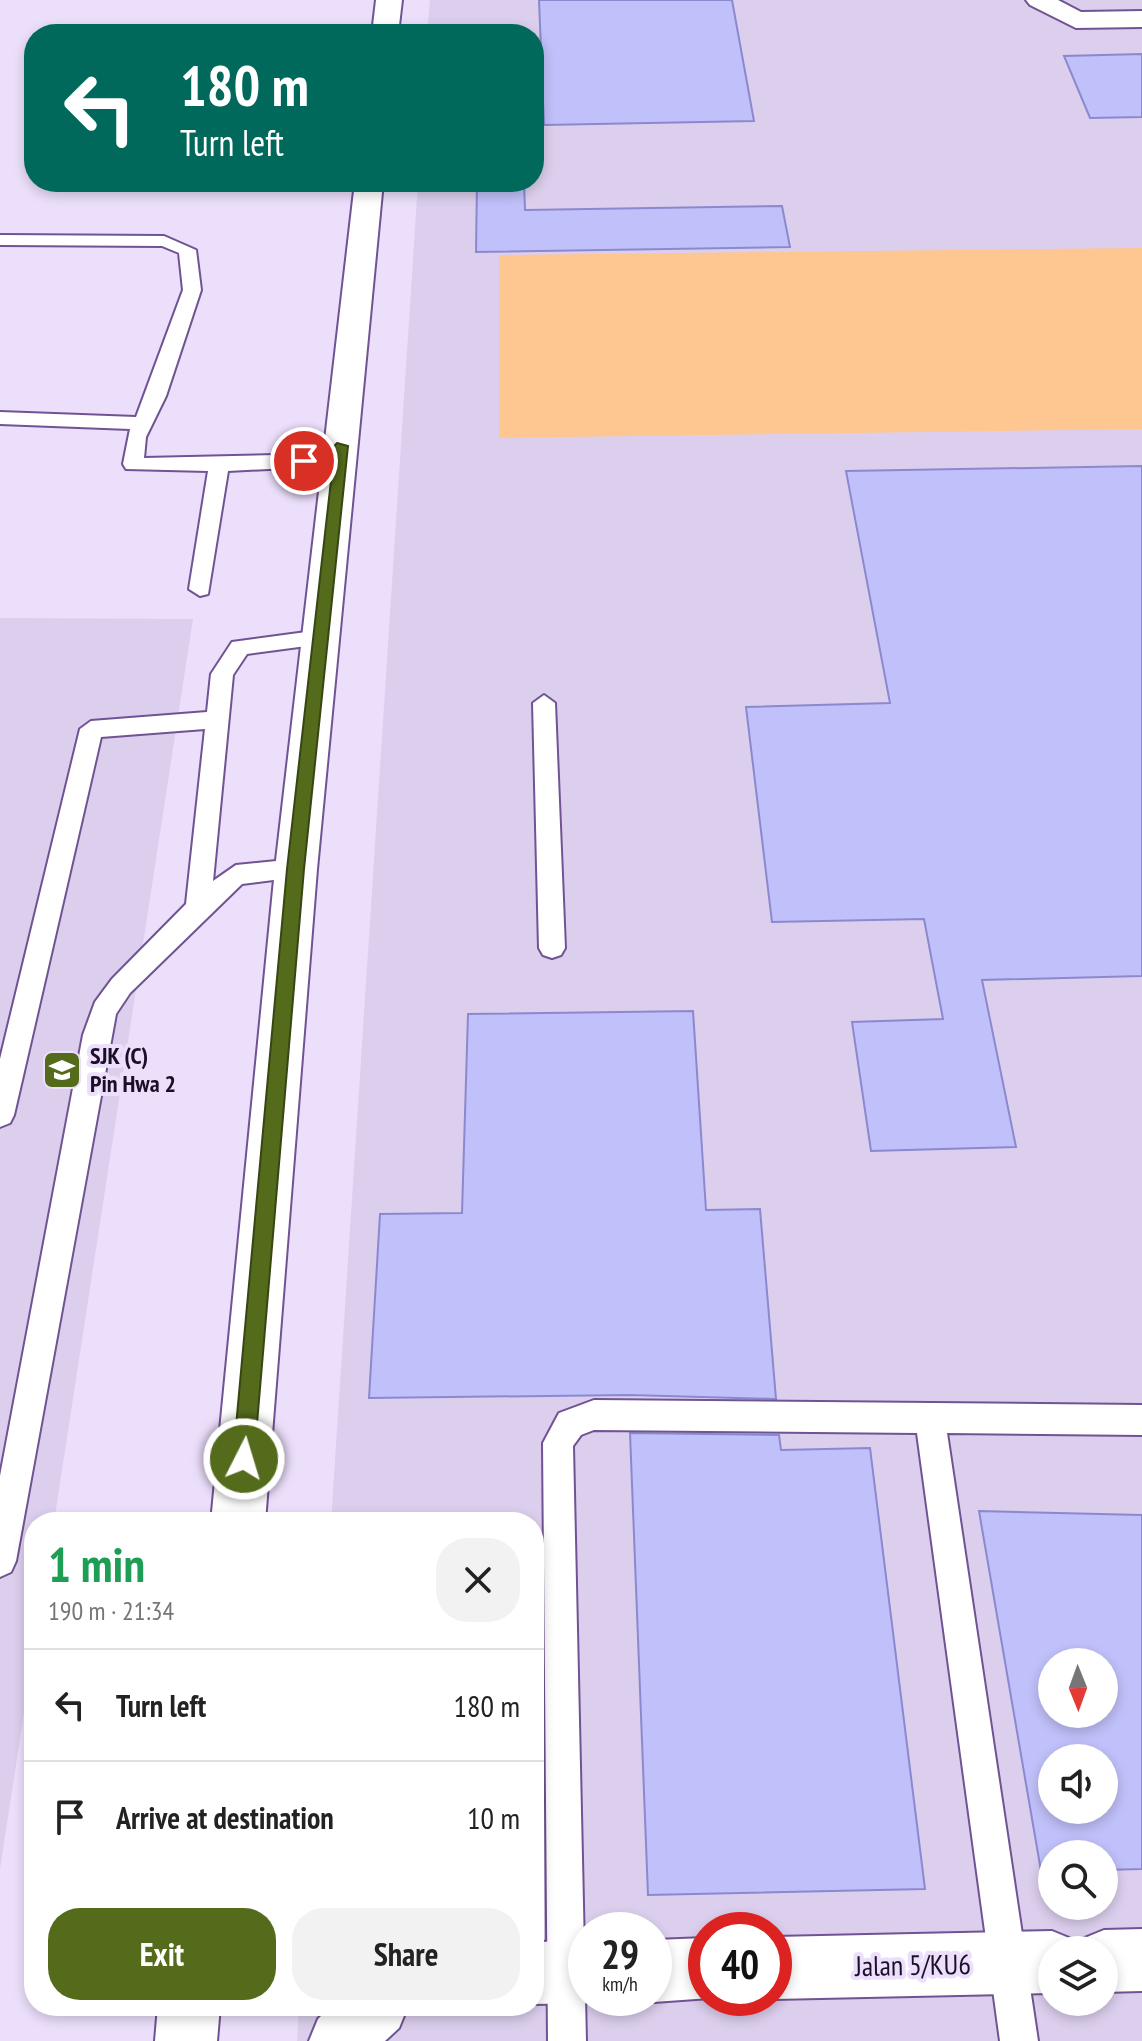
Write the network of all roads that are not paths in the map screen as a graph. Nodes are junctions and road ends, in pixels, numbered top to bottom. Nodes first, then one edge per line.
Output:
1 (389, 0) edge
2 (1039, 0) edge
3 (1142, 19) edge
4 (386, 24) edge
5 (368, 192) edge
6 (0, 240) edge
7 (0, 418) edge
8 (143, 423) junction
9 (341, 446) junction
10 (219, 465) junction
11 (200, 589) dead end
12 (321, 638) junction
13 (544, 703) dead end
14 (218, 720) junction
15 (296, 869) junction
16 (198, 908) junction
17 (552, 948) dead end
18 (0, 1115) edge
19 (930, 1418) junction
20 (1142, 1420) edge
21 (239, 1512) edge
22 (0, 1561) edge
23 (1142, 1960) edge
24 (1118, 1961) edge
25 (1030, 1963) edge
26 (792, 1968) edge
27 (562, 1972) edge
28 (188, 2016) edge
29 (366, 2016) edge
30 (186, 2041) edge
31 (340, 2041) edge
32 (567, 2041) edge
33 (1019, 2041) edge

1 - 4 street
2 - 3 street
5 - 9 street
6 - 8 lane
7 - 8 lane
8 - 10 lane
9 - 10 lane
9 - 12 street
10 - 11 lane
12 - 14 lane
12 - 15 street
13 - 17 lane
14 - 16 lane
14 - 18 lane
15 - 16 lane
15 - 21 street
16 - 22 lane
19 - 20 lane
19 - 25 lane
19 - 27 lane
23 - 24 street
25 - 26 street, Jalan 5/KU6
25 - 33 lane
27 - 32 lane
28 - 30 street
29 - 31 street

